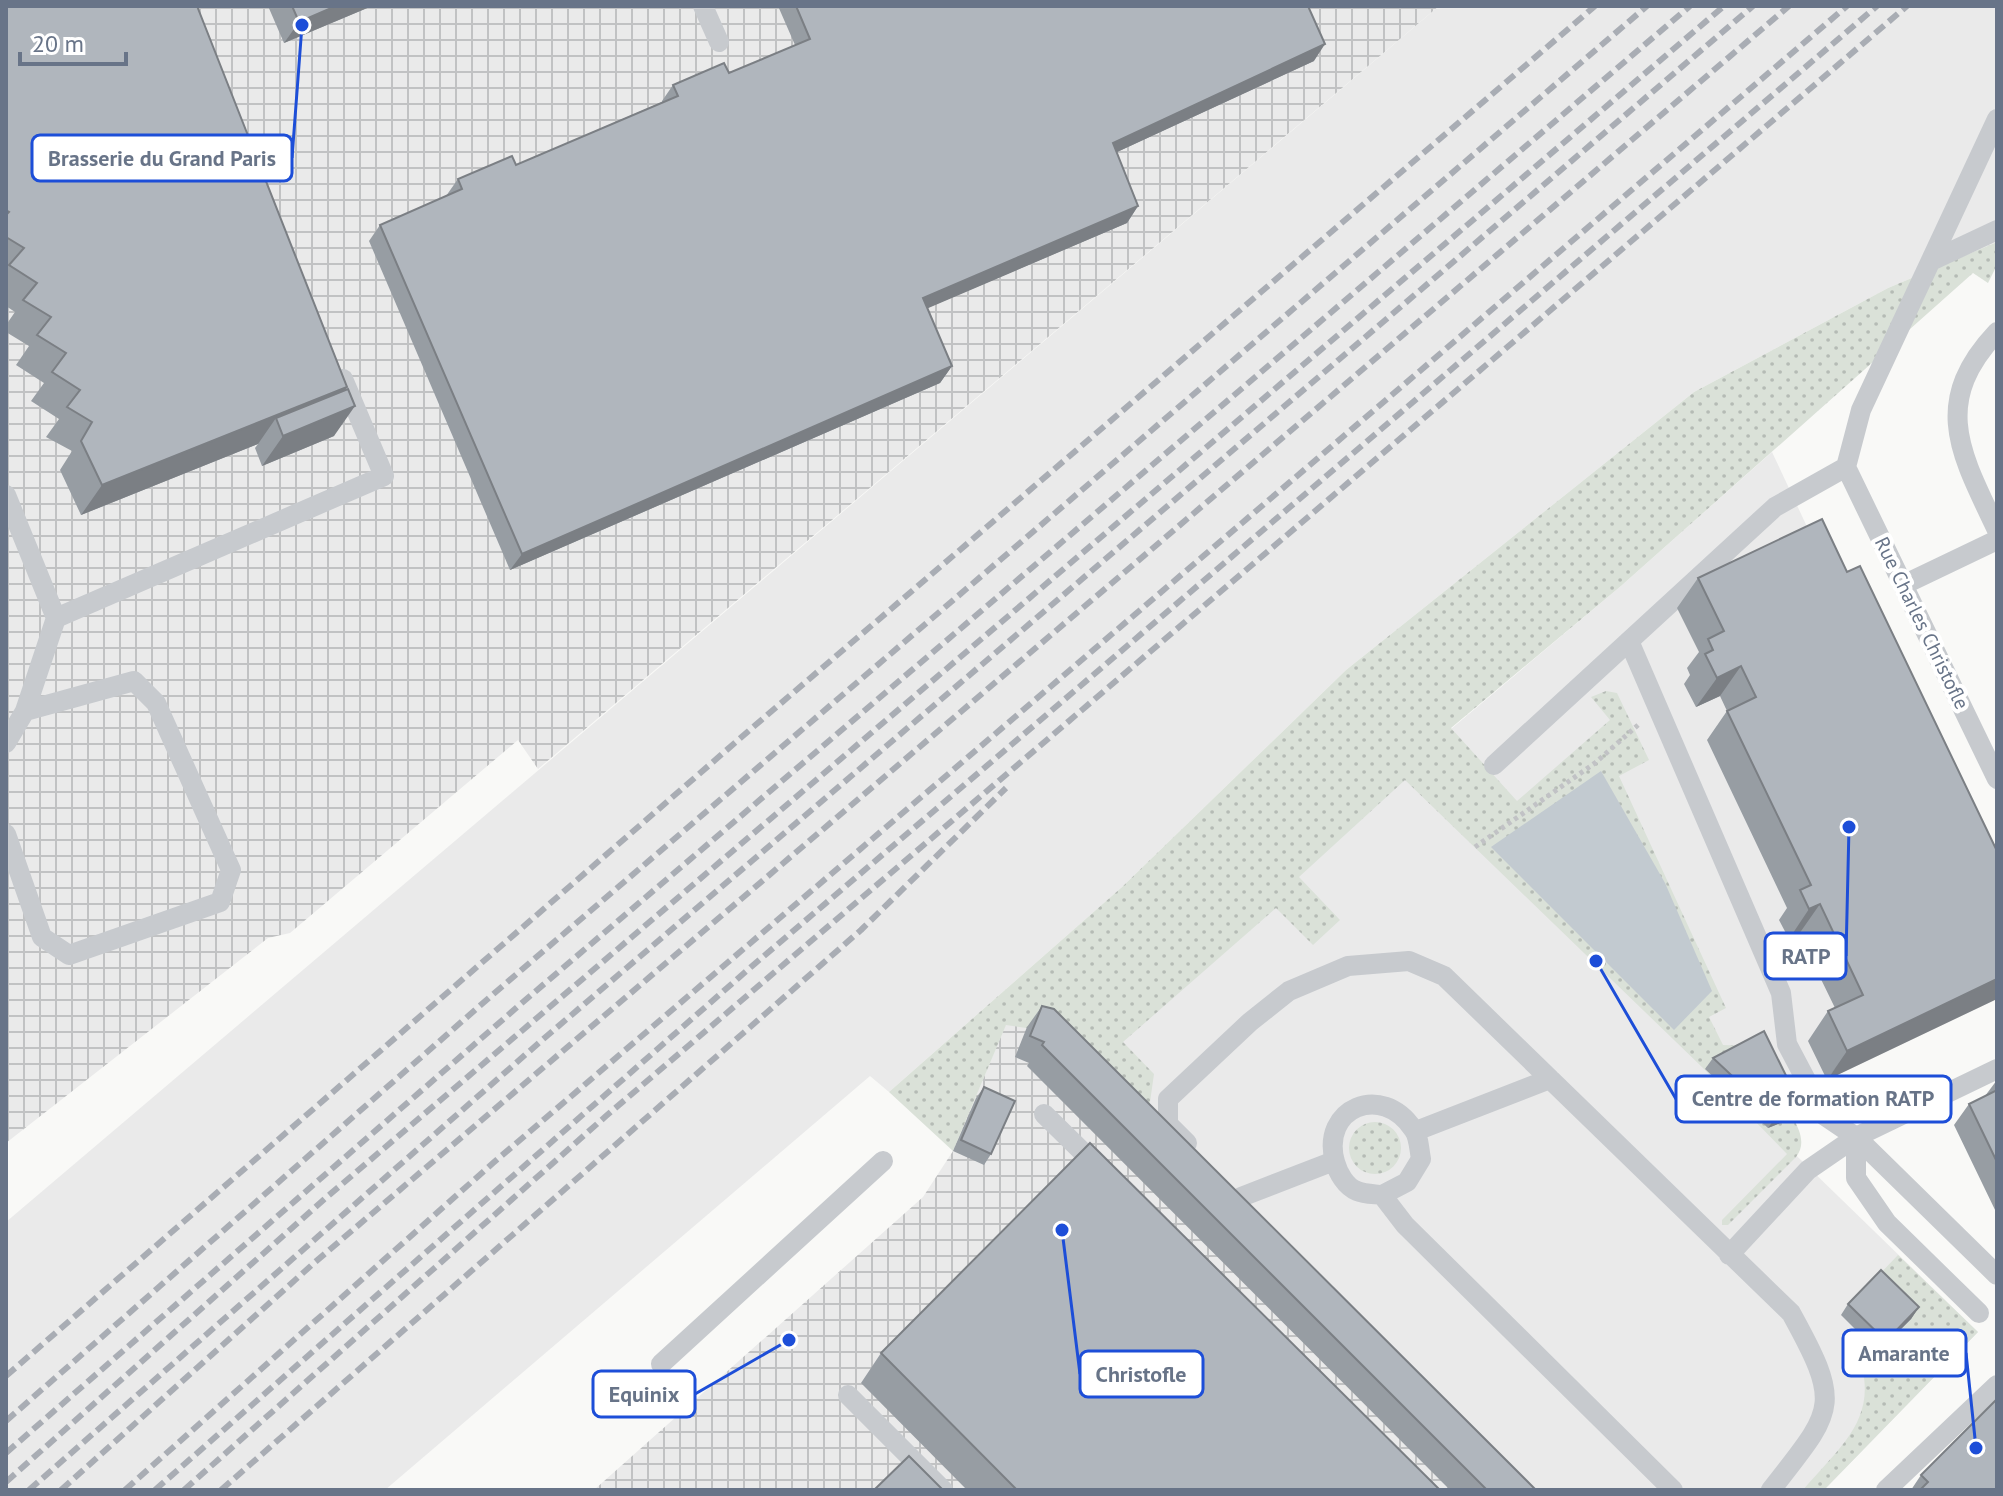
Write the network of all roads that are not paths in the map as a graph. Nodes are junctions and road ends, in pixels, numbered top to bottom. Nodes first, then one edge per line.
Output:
1 (703, 6) edge
2 (719, 42) dead end
3 (1997, 119) edge
4 (1997, 230) edge
5 (1931, 261) junction
6 (1997, 332) edge
7 (335, 358) edge
8 (1846, 467) junction
9 (6, 495) edge
10 (1997, 530) edge
11 (1997, 540) edge
12 (1903, 585) junction
13 (56, 618) junction
14 (1629, 641) junction
15 (25, 711) junction
16 (6, 743) edge
17 (1494, 765) dead end
18 (1997, 779) edge
19 (6, 834) edge
20 (1997, 1069) edge
21 (1550, 1079) junction
22 (1044, 1114) dead end
23 (1416, 1131) junction
24 (1856, 1137) junction
25 (1199, 1155) edge
26 (883, 1161) dead end
27 (1334, 1161) junction
28 (1111, 1180) edge
29 (1382, 1195) junction
30 (1241, 1197) edge
31 (1729, 1255) junction
32 (1997, 1275) edge
33 (1979, 1313) dead end
34 (661, 1364) dead end
35 (1997, 1385) edge
36 (848, 1395) dead end
37 (943, 1490) edge
38 (1673, 1490) edge
39 (1771, 1490) edge
40 (1886, 1490) edge

1 - 2 lane
3 - 5 lane
4 - 5 lane
5 - 8 lane
6 - 10 lane
7 - 13 lane
8 - 12 lane, Rue Charles Christofle
8 - 14 lane
9 - 13 lane
11 - 12 lane
12 - 18 lane, Rue Charles Christofle
13 - 15 lane
14 - 17 lane
14 - 24 lane
15 - 16 lane
15 - 19 lane
20 - 24 lane
21 - 23 lane
21 - 25 lane
21 - 31 lane
22 - 28 lane
23 - 27 lane
23 - 29 lane
24 - 31 lane
24 - 32 lane
24 - 33 lane
26 - 34 lane
27 - 29 lane
27 - 30 lane
29 - 38 lane
31 - 39 lane
35 - 40 lane
36 - 37 lane

